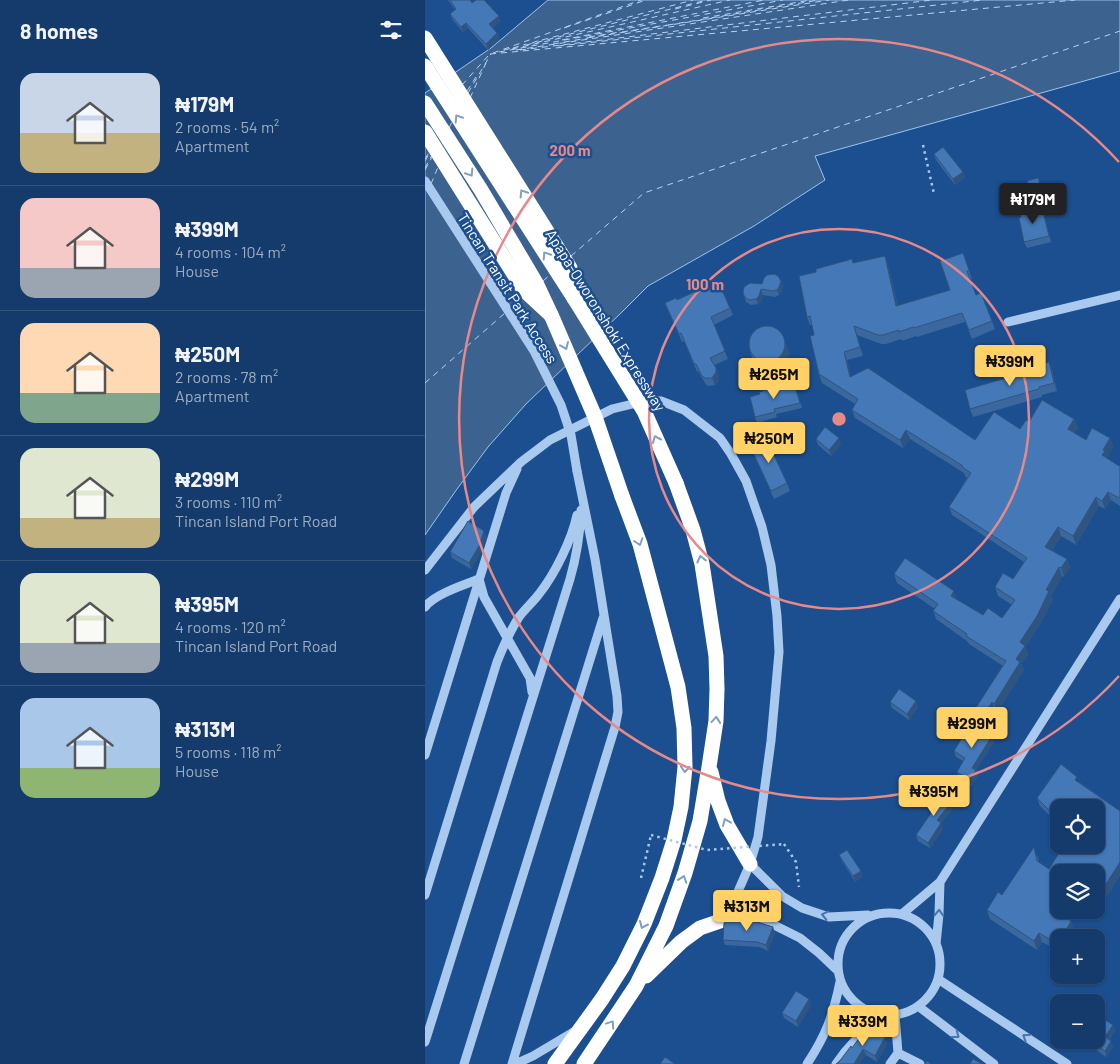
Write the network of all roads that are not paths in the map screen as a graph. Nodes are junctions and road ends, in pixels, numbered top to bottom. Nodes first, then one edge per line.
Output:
1 (428, 43) edge
2 (425, 66) edge
3 (425, 103) edge
4 (425, 132) edge
5 (425, 181) edge
6 (1120, 295) edge
7 (574, 298) junction
8 (552, 317) junction
9 (1008, 322) dead end
10 (521, 462) junction
11 (581, 495) junction
12 (425, 570) edge
13 (479, 579) junction
14 (1120, 599) edge
15 (425, 607) edge
16 (604, 616) junction
17 (508, 638) junction
18 (533, 698) junction
19 (425, 754) edge
20 (709, 766) junction
21 (750, 864) junction
22 (940, 882) junction
23 (425, 894) edge
24 (902, 914) junction
25 (873, 915) junction
26 (726, 919) junction
27 (936, 944) junction
28 (837, 971) junction
29 (938, 979) junction
30 (840, 982) junction
31 (636, 986) junction
32 (918, 1006) junction
33 (891, 1015) junction
34 (583, 1026) junction
35 (425, 1042) edge
36 (899, 1053) junction
37 (465, 1064) edge
38 (511, 1064) edge
39 (515, 1064) edge
40 (555, 1064) edge
41 (584, 1064) edge
42 (807, 1064) edge
43 (836, 1064) edge
44 (890, 1064) edge
45 (920, 1064) edge
46 (994, 1064) edge
47 (1067, 1064) edge

7 -> 1 highway
7 -> 2 highway, Apapa-Oworonshoki Expressway, bridge
3 -> 8 highway, bridge
4 - 8 highway
5 - 11 street, Tincan Transit Park Access, bridge
6 - 9 street
20 -> 7 highway, Apapa-Oworonshoki Expressway, bridge
8 -> 34 highway, bridge
10 - 12 street
10 - 13 street
10 - 21 street
11 - 16 street
11 - 17 street
11 - 18 street
13 - 15 street
13 - 17 street
13 - 19 street
14 - 22 street
16 - 37 street
16 - 38 street
17 - 18 street
17 - 23 street
18 - 35 street
21 -> 20 highway
31 -> 20 highway, Apapa-Oworonshoki Expressway
25 -> 21 street
21 - 26 street
22 - 24 street
27 -> 22 street
24 - 25 street
24 - 27 street
25 - 28 street
26 - 28 street
26 - 31 highway
27 - 29 street
28 - 30 street
29 - 32 street
47 -> 29 street
30 - 33 street
30 - 42 street
41 -> 31 highway, Apapa-Oworonshoki Expressway
32 - 33 street
32 -> 46 street
33 - 36 street
33 - 43 street
34 - 39 street
34 - 40 highway
36 - 44 street
36 - 45 street

